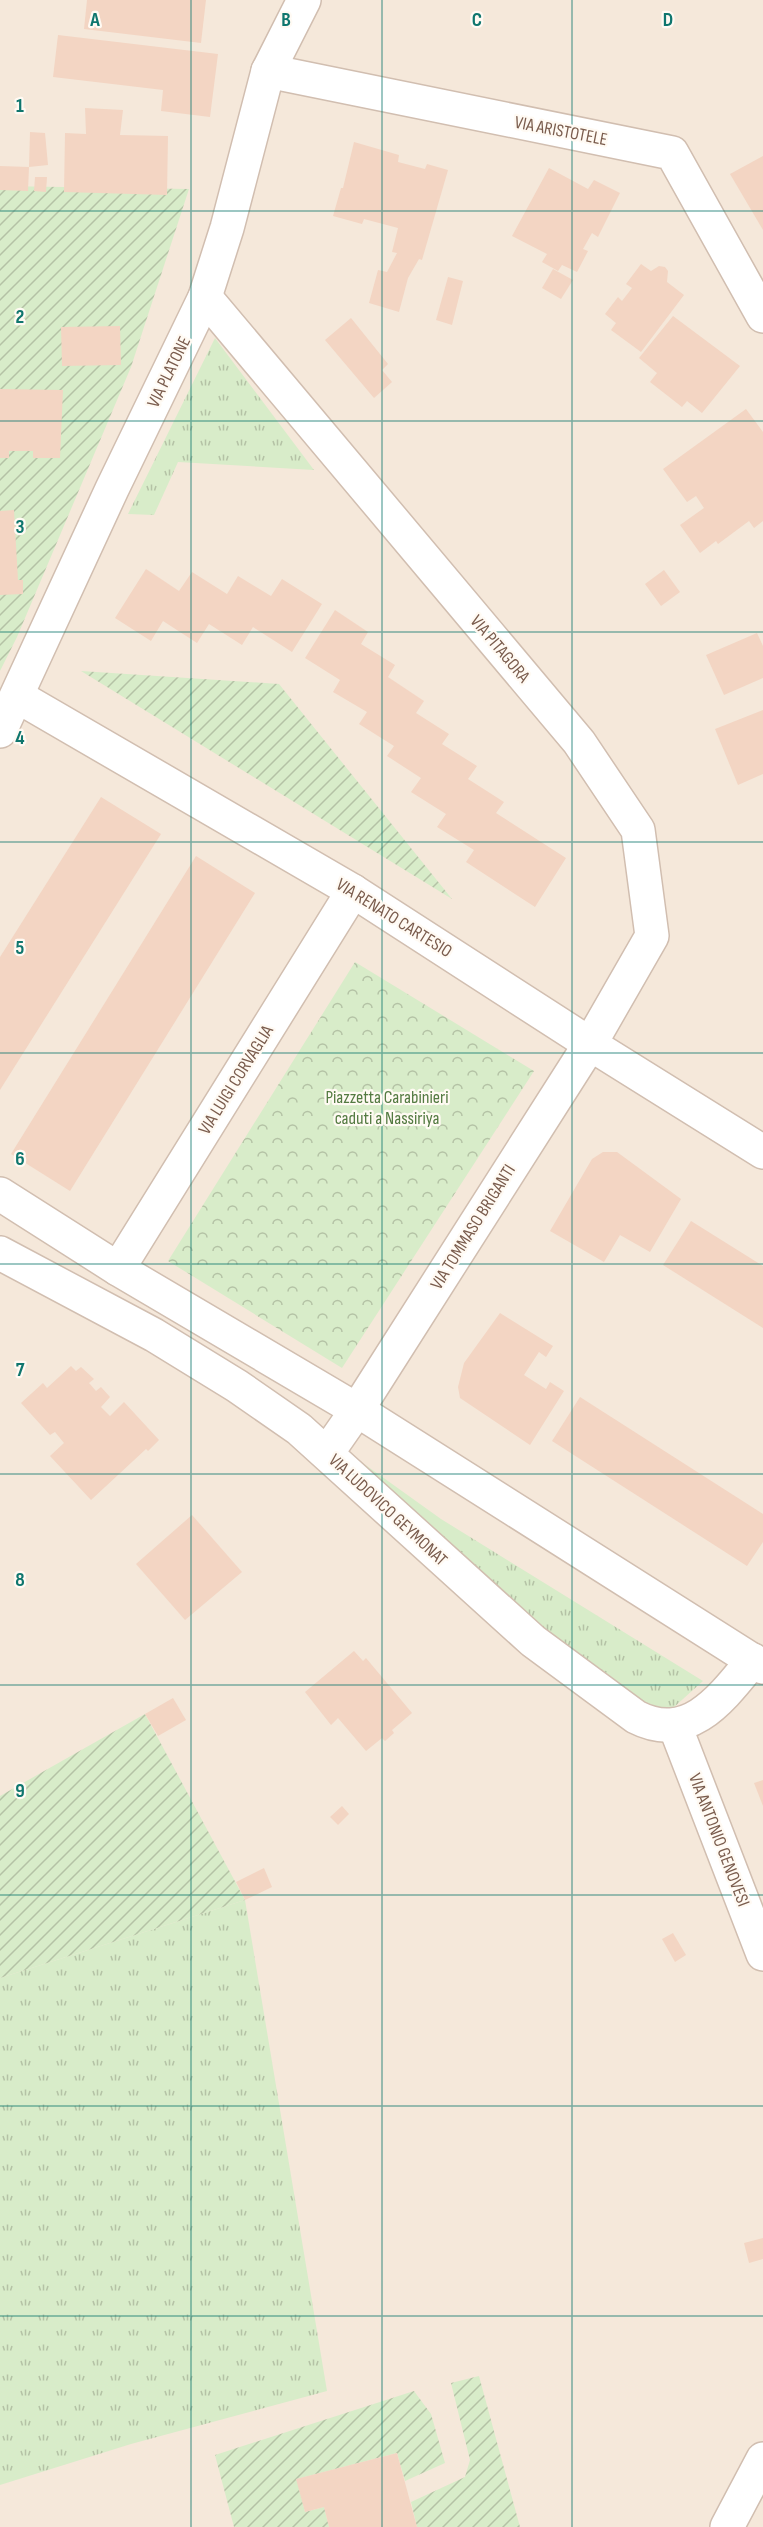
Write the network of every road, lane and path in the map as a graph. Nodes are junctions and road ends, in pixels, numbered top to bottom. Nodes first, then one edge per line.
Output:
1 (304, 0) edge
2 (268, 72) junction
3 (205, 297) junction
4 (763, 316) edge
5 (17, 696) junction
6 (0, 732) edge
7 (353, 891) junction
8 (590, 1044) junction
9 (763, 1152) edge
10 (0, 1194) edge
11 (0, 1252) edge
12 (118, 1269) junction
13 (357, 1410) junction
14 (327, 1454) junction
15 (758, 1664) edge
16 (675, 1726) junction
17 (763, 1954) edge
18 (763, 2459) edge
19 (727, 2527) edge

1 - 2 street, VIA PLATONE
2 - 3 street, VIA PLATONE
2 - 4 street, VIA ARISTOTELE
3 - 5 street, VIA PLATONE
3 - 8 street, VIA PITAGORA
5 - 6 street, VIA PLATONE
5 - 7 street, VIA RENATO CARTESIO
7 - 8 street, VIA RENATO CARTESIO
7 - 12 street, VIA LUIGI CORVAGLIA
8 - 9 street, VIA RENATO CARTESIO
8 - 13 street, VIA TOMMASO BRIGANTI
10 - 12 street
11 - 14 street, VIA LUDOVICO GEYMONAT
12 - 13 street
13 - 14 street, VIA TOMMASO BRIGANTI
13 - 15 street
14 - 16 street, VIA LUDOVICO GEYMONAT
15 - 16 street
16 - 17 street, VIA ANTONIO GENOVESI
18 - 19 street

